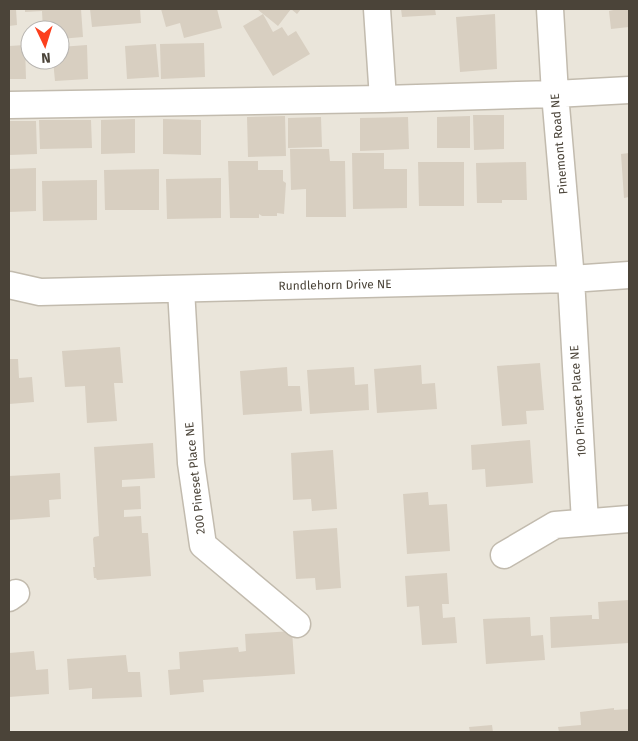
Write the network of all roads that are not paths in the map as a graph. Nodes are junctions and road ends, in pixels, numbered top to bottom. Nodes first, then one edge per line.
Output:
1 (377, 9) edge
2 (550, 9) edge
3 (629, 90) edge
4 (555, 94) junction
5 (383, 99) junction
6 (9, 105) edge
7 (629, 275) edge
8 (571, 279) junction
9 (9, 285) edge
10 (181, 289) junction
11 (40, 292) junction
12 (9, 300) edge
13 (629, 519) edge
14 (585, 522) junction
15 (504, 555) dead end
16 (297, 624) dead end

1 - 5 street
2 - 4 street, Pinemont Road NE
3 - 4 street
4 - 5 street
4 - 8 street, Pinemont Road NE
5 - 6 street
7 - 8 street, Rundlehorn Drive NE
8 - 10 street, Rundlehorn Drive NE
8 - 14 street, 100 Pineset Place NE
9 - 11 street, Rundlehorn Drive NE
10 - 11 street, Rundlehorn Drive NE
10 - 16 street, 200 Pineset Place NE
11 - 12 street, Rundlehorn Drive NE
13 - 14 street
14 - 15 street

